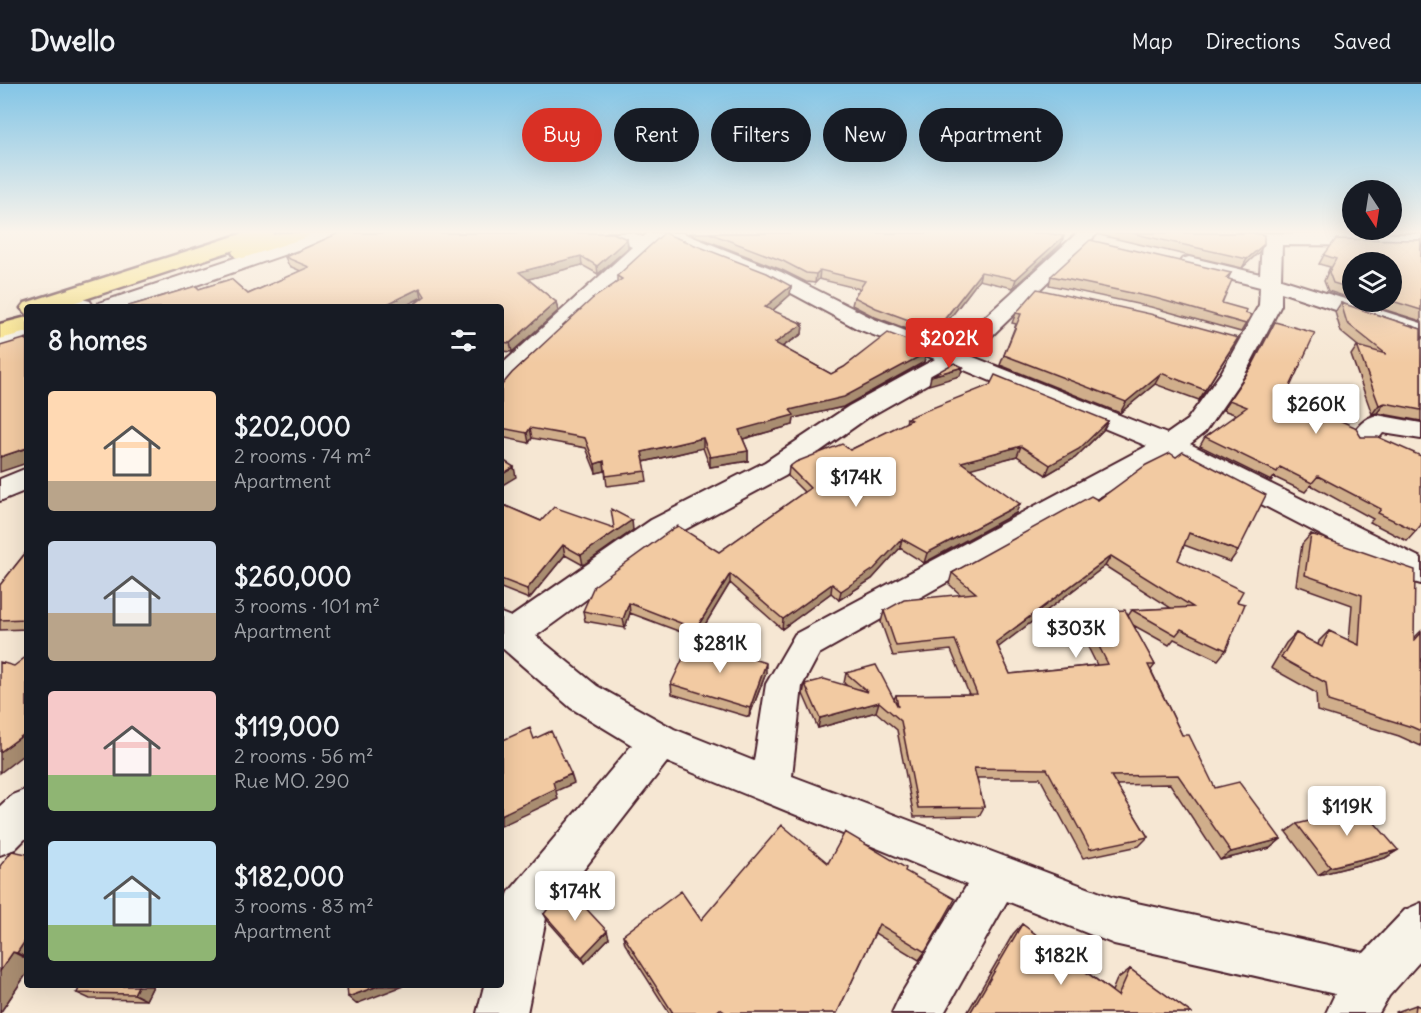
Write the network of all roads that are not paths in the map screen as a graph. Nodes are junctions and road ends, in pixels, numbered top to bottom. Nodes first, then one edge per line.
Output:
1 (130, 276) edge
2 (172, 276) edge
3 (200, 276) edge
4 (613, 276) edge
5 (775, 276) edge
6 (1051, 276) edge
7 (1244, 276) edge
8 (1271, 276) edge
9 (1272, 283) junction
10 (45, 304) edge
11 (90, 304) edge
12 (119, 304) edge
13 (24, 311) edge
14 (0, 318) edge
15 (24, 325) edge
16 (1421, 331) edge
17 (0, 333) edge
18 (24, 335) edge
19 (0, 343) edge
20 (955, 358) junction
21 (504, 375) edge
22 (1421, 431) edge
23 (1364, 438) edge
24 (1170, 445) junction
25 (24, 479) edge
26 (0, 491) edge
27 (1421, 572) edge
28 (506, 632) edge
29 (660, 741) junction
30 (771, 787) junction
31 (24, 812) edge
32 (0, 834) edge
33 (997, 876) junction
34 (1421, 926) edge
35 (1361, 996) edge
36 (502, 1013) edge
37 (917, 1013) edge

1 - 10 highway
2 - 11 highway
3 - 12 street
4 - 21 street
5 - 20 street
6 - 20 street
7 - 9 street
8 - 9 street
9 - 16 street
9 - 24 street
13 - 14 highway
15 - 17 highway
18 - 19 street
20 - 24 street
20 - 28 street
22 - 23 street
24 - 27 street
24 - 30 street
25 - 26 street
28 - 29 street
29 - 30 street
29 - 36 street
30 - 33 street
31 - 32 street
33 - 35 street
33 - 37 street
34 - 35 street

